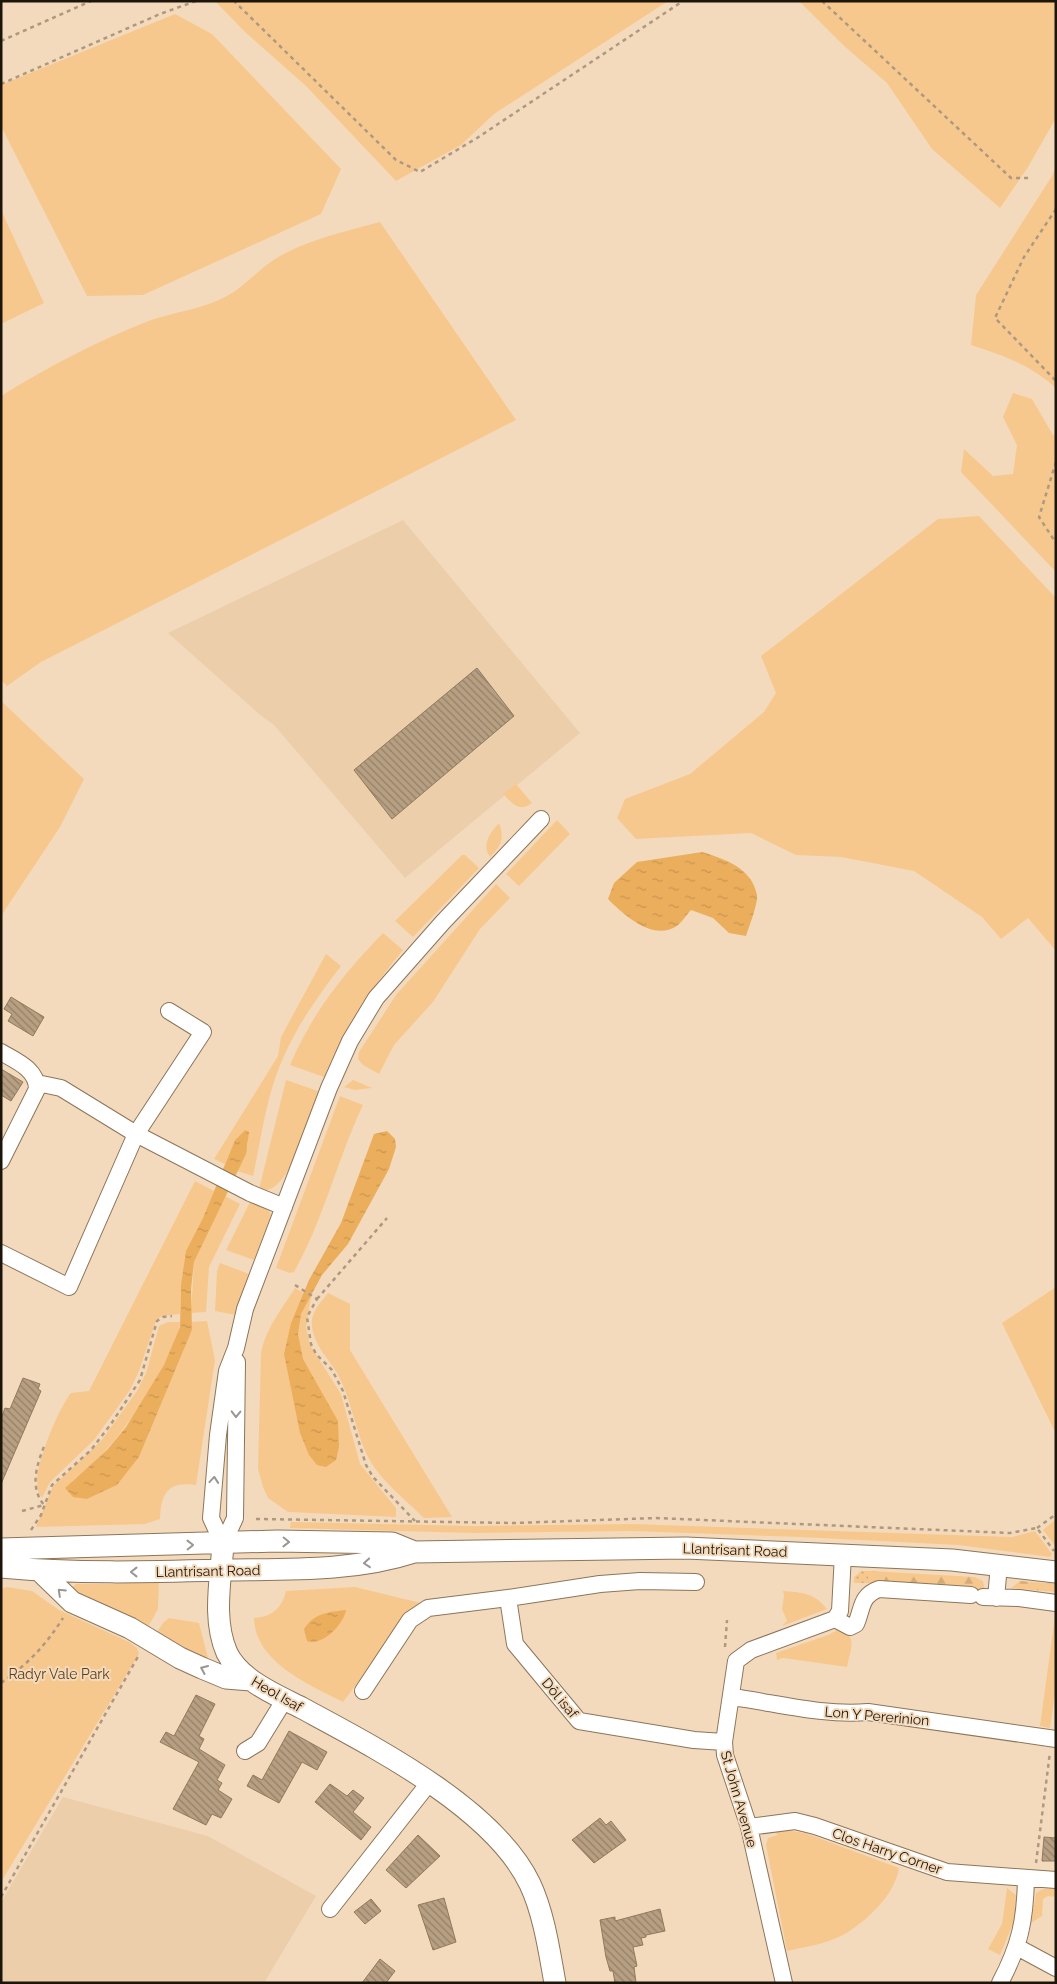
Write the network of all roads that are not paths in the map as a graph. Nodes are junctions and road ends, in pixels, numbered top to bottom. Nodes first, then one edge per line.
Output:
1 (541, 819) dead end
2 (169, 1011) dead end
3 (1, 1052) edge
4 (37, 1083) junction
5 (136, 1134) junction
6 (1, 1161) edge
7 (284, 1207) junction
8 (1, 1253) edge
9 (236, 1348) junction
10 (223, 1544) junction
11 (1, 1549) edge
12 (414, 1552) junction
13 (843, 1554) junction
14 (1055, 1561) edge
15 (999, 1565) junction
16 (1, 1567) edge
17 (40, 1570) junction
18 (221, 1570) junction
19 (696, 1582) dead end
20 (983, 1597) junction
21 (508, 1598) junction
22 (1056, 1603) edge
23 (835, 1619) junction
24 (251, 1680) junction
25 (363, 1691) dead end
26 (732, 1697) junction
27 (285, 1700) junction
28 (1054, 1739) edge
29 (724, 1742) junction
30 (245, 1751) dead end
31 (429, 1783) junction
32 (749, 1828) junction
33 (1031, 1874) junction
34 (1056, 1880) edge
35 (330, 1910) dead end
36 (1017, 1947) junction
37 (1056, 1968) edge
38 (555, 1983) edge
39 (784, 1983) edge
40 (1000, 1983) edge

1 - 7 street
2 - 5 street
3 - 4 street
4 - 5 street
4 - 6 street
5 - 7 street
5 - 8 street
7 - 9 street
9 -> 10 street
10 -> 9 street
11 -> 10 main road, Llantrisant Road
10 -> 12 main road, Llantrisant Road
10 - 18 main road, Heol Isaf
12 - 13 main road, Llantrisant Road
12 -> 18 main road, Llantrisant Road
13 - 15 main road, Llantrisant Road
13 - 23 street
14 - 15 main road, Llantrisant Road
15 - 20 street
16 - 17 main road, Llantrisant Road
18 -> 17 main road, Llantrisant Road
24 -> 17 main road
18 - 24 main road, Heol Isaf
19 - 21 street
20 - 22 street
20 - 23 street
21 - 25 street
21 - 29 street, Dôl isaf
23 - 26 street, St John Avenue
24 - 27 main road, Heol Isaf
26 - 28 street, Lon Y Pererinion
26 - 29 street, St John Avenue
27 - 30 street
27 - 31 main road, Heol Isaf
29 - 32 street, St John Avenue
31 - 35 street
31 - 38 main road, Heol Isaf
32 - 33 street, Clos Harry Corner
32 - 39 street, St John Avenue
33 - 34 street, Clos Harry Corner
33 - 36 street
36 - 37 street
36 - 40 street

